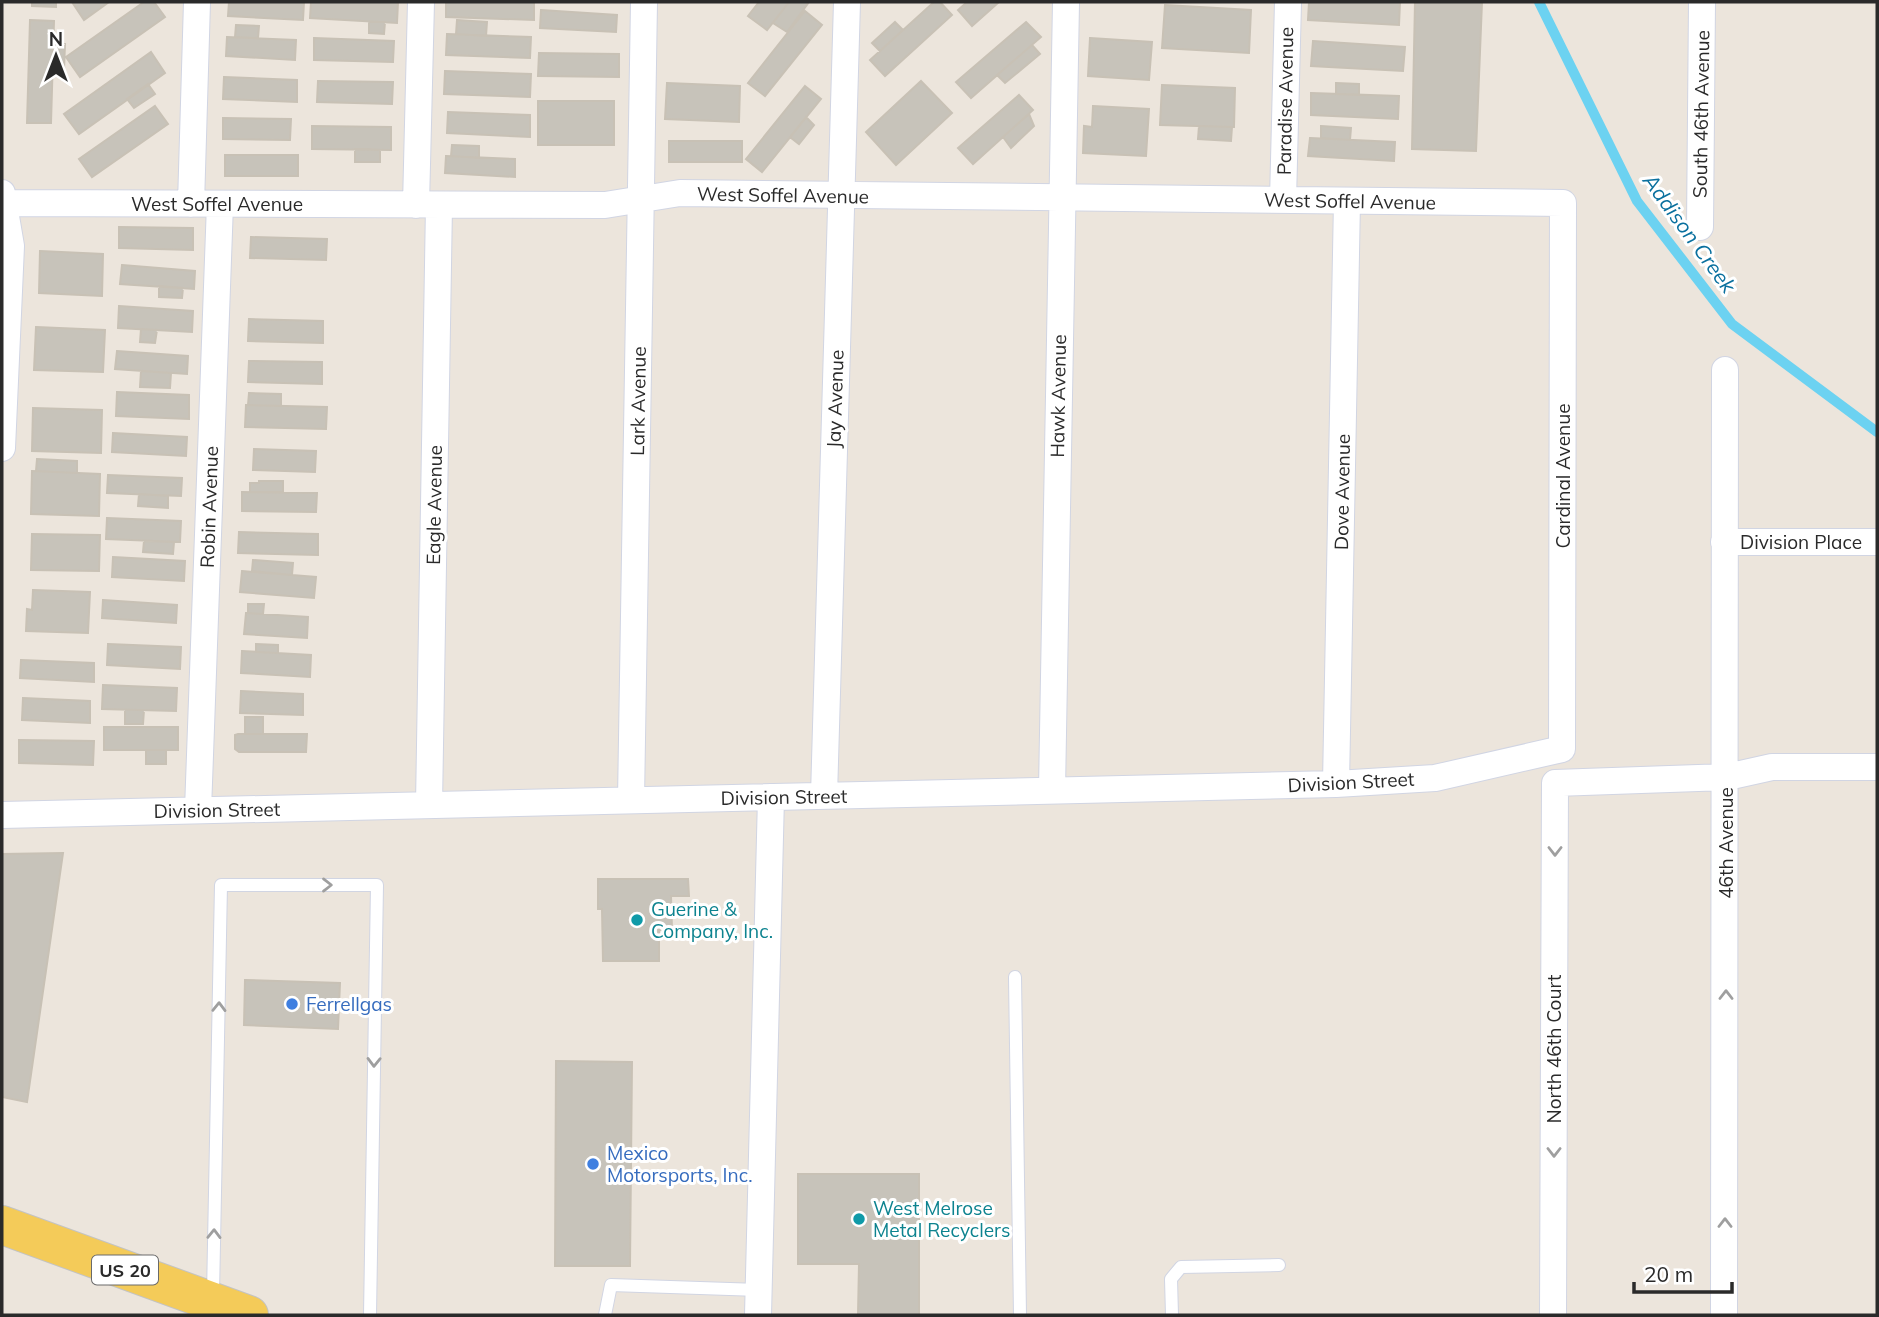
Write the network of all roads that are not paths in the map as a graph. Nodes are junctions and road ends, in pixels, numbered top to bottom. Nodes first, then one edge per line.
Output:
1 (197, 2) edge
2 (421, 2) edge
3 (644, 2) edge
4 (847, 2) edge
5 (1066, 2) edge
6 (1287, 2) edge
7 (1702, 2) edge
8 (841, 195) junction
9 (3, 198) edge
10 (641, 198) junction
11 (1060, 198) junction
12 (1283, 200) junction
13 (1347, 201) junction
14 (1563, 203) joint
15 (191, 204) junction
16 (220, 204) junction
17 (427, 205) junction
18 (1700, 227) dead end
19 (1726, 370) dead end
20 (2, 448) edge
21 (1724, 542) junction
22 (1877, 542) edge
23 (1562, 749) joint
24 (1877, 767) edge
25 (1727, 777) junction
26 (1336, 784) junction
27 (1052, 790) junction
28 (824, 796) junction
29 (771, 797) junction
30 (631, 800) junction
31 (429, 805) junction
32 (198, 810) junction
33 (2, 815) edge
34 (1015, 977) dead end
35 (2, 1225) edge
36 (1279, 1265) dead end
37 (759, 1302) edge
38 (213, 1303) junction
39 (249, 1315) edge
40 (370, 1315) edge
41 (605, 1315) edge
42 (1020, 1315) edge
43 (1172, 1315) edge
44 (1553, 1315) edge
45 (1724, 1315) edge

1 - 15 street
2 - 17 street, Eagle Avenue
3 - 10 street, Lark Avenue
4 - 8 street, Jay Avenue
5 - 11 street, Hawk Avenue
6 - 12 street, Paradise Avenue
7 - 18 street, South 46th Avenue
8 - 10 street, West Soffel Avenue
8 - 11 street, West Soffel Avenue
8 - 28 street, Jay Avenue
9 - 15 street, West Soffel Avenue
9 - 20 street
10 - 17 street, West Soffel Avenue
10 - 30 street, Lark Avenue
11 - 12 street, West Soffel Avenue
11 - 27 street, Hawk Avenue
12 - 13 street, West Soffel Avenue
13 - 14 street, West Soffel Avenue
13 - 26 street, Dove Avenue
14 - 23 street, Cardinal Avenue
15 - 16 street, West Soffel Avenue
16 - 17 street, West Soffel Avenue
16 - 32 street, Robin Avenue
17 - 31 street, Eagle Avenue
19 - 21 street, 46th Avenue
21 - 22 street, Division Place
21 - 25 street, 46th Avenue
23 - 26 street, Division Street
24 - 25 street
25 -> 44 street, North 46th Court
45 -> 25 street, 46th Avenue
26 - 27 street, Division Street
27 - 28 street, Division Street
28 - 29 street, Division Street
29 - 30 street, Division Street
29 - 37 street
30 - 31 street, Division Street
31 - 32 street, Division Street
32 - 33 street, Division Street
34 - 42 lane
35 - 38 main road, US 20
36 - 43 lane
37 - 41 lane
38 - 39 main road, US 20
38 -> 40 lane

